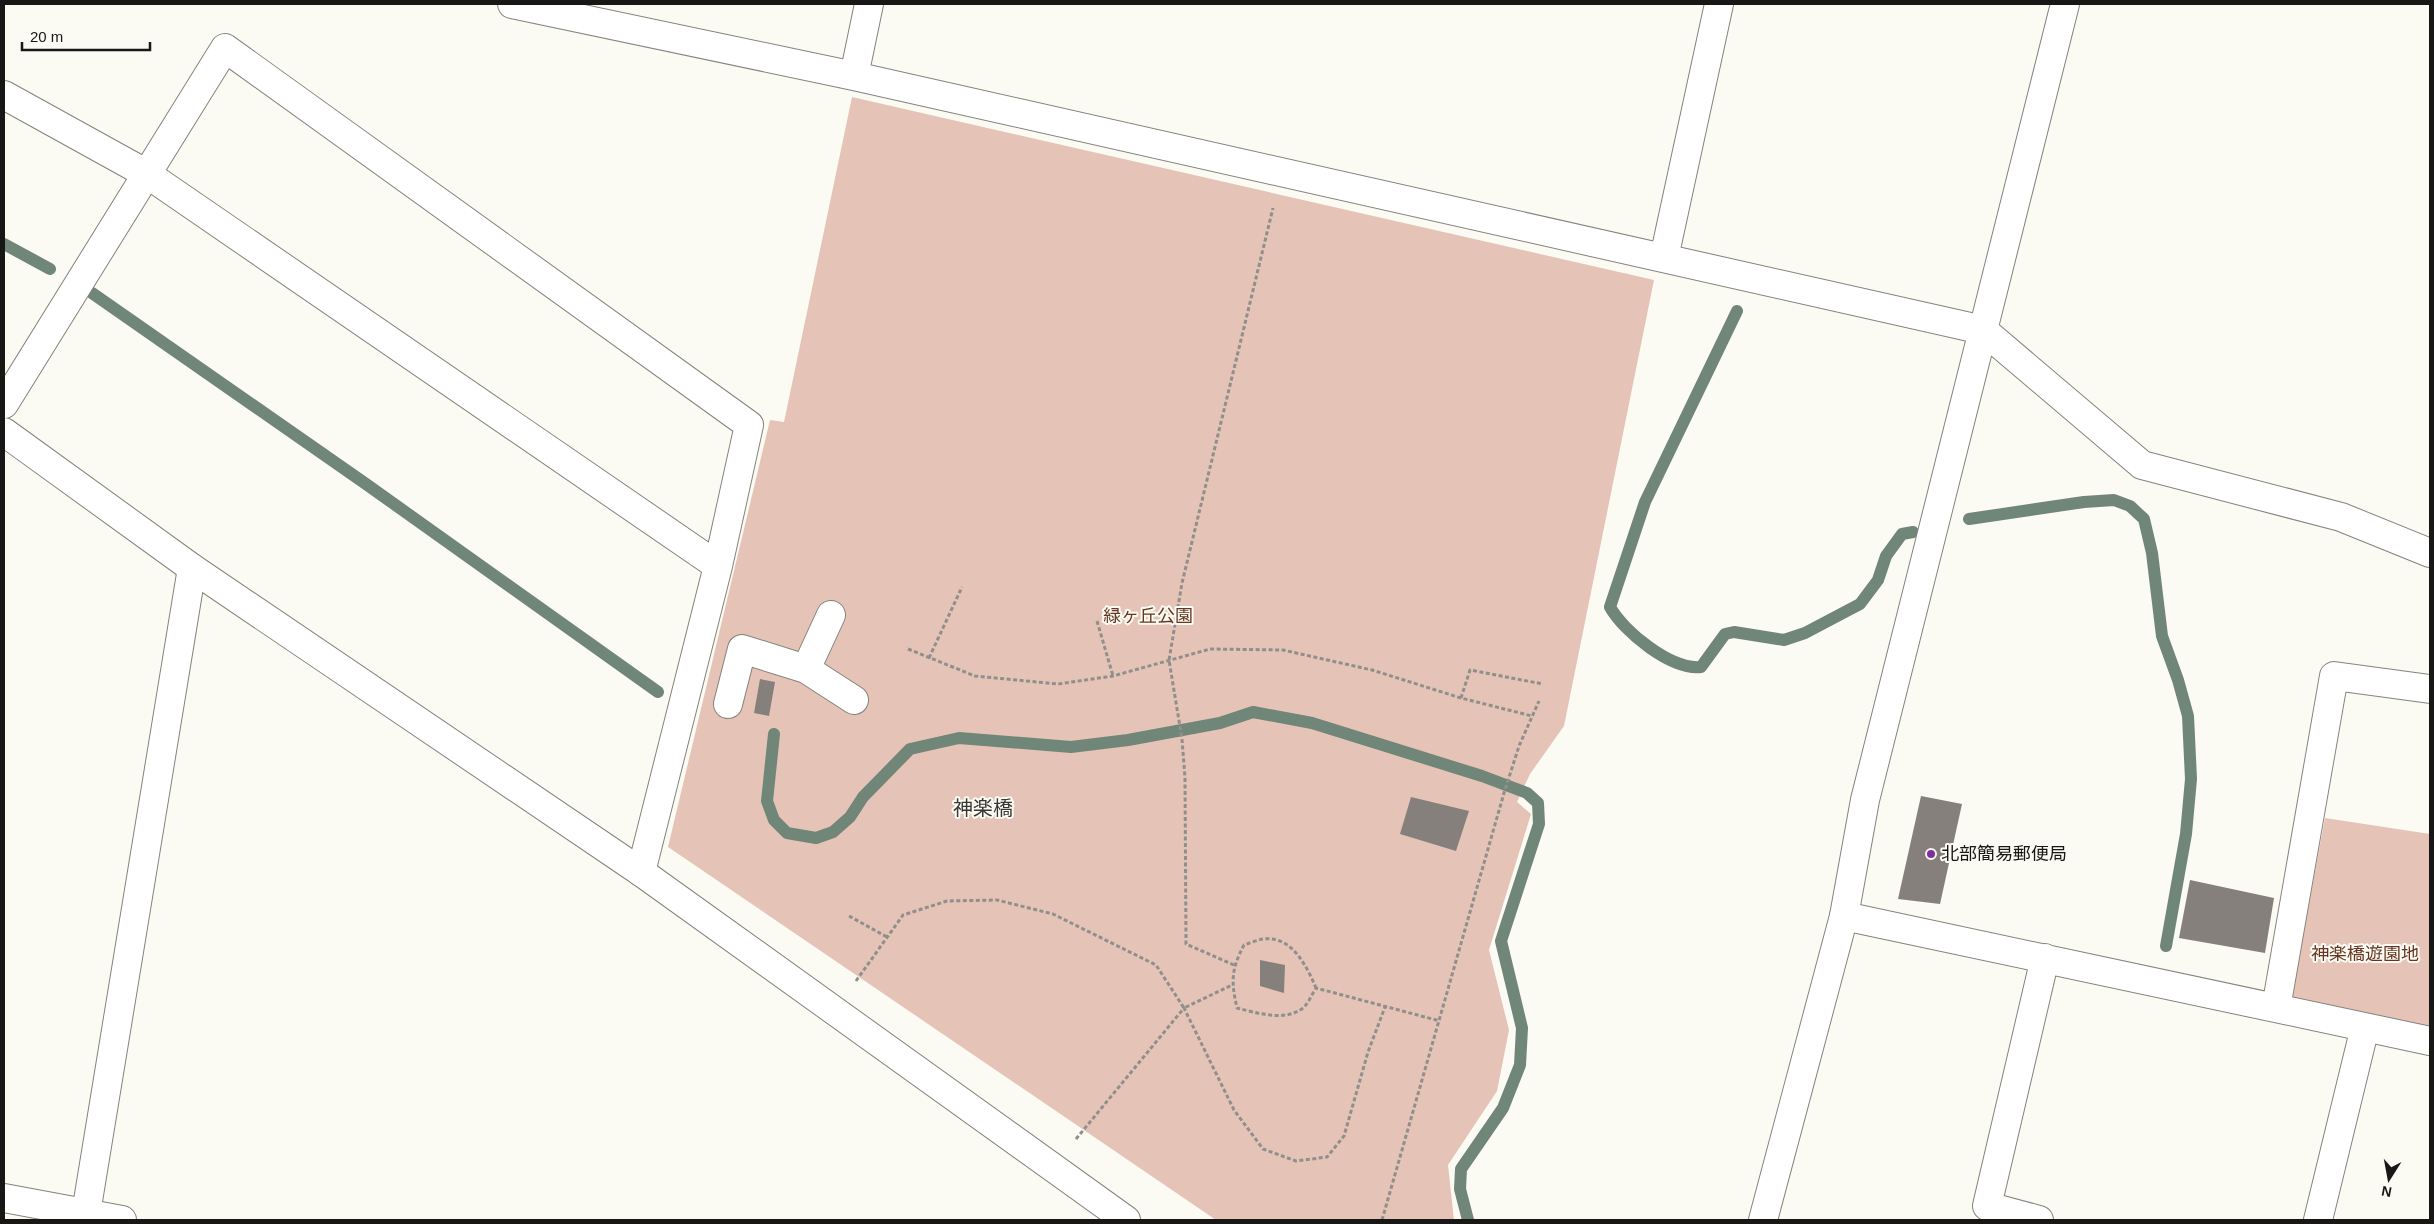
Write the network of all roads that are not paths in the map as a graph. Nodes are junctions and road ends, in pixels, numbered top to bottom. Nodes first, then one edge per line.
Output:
1 (512, 4) edge
2 (869, 4) edge
3 (1719, 4) edge
4 (2065, 4) edge
5 (854, 76) junction
6 (4, 95) edge
7 (147, 174) junction
8 (1664, 258) junction
9 (1983, 330) junction
10 (4, 404) edge
11 (4, 432) edge
12 (2430, 552) edge
13 (718, 566) junction
14 (192, 568) junction
15 (831, 615) dead end
16 (806, 669) junction
17 (2430, 689) edge
18 (854, 700) dead end
19 (728, 704) dead end
20 (640, 872) junction
21 (1844, 916) junction
22 (2045, 958) junction
23 (2276, 1008) junction
24 (2365, 1027) junction
25 (2430, 1041) edge
26 (4, 1198) edge
27 (86, 1213) junction
28 (122, 1220) edge
29 (1126, 1220) edge
30 (1763, 1220) edge
31 (2039, 1220) edge
32 (2318, 1220) edge

1 - 5 street
2 - 5 street
3 - 8 street
4 - 9 street
5 - 8 street
6 - 7 street
7 - 10 street
7 - 13 street
7 - 13 street
8 - 9 street
9 - 12 street
9 - 21 street
11 - 14 street
13 - 20 street
14 - 20 street
14 - 27 street
15 - 16 street
16 - 18 street
16 - 19 street
17 - 23 street
20 - 29 street
21 - 22 street
21 - 30 street
22 - 23 street
22 - 31 street
23 - 24 street
24 - 25 street
24 - 32 street
26 - 27 street
27 - 28 street

